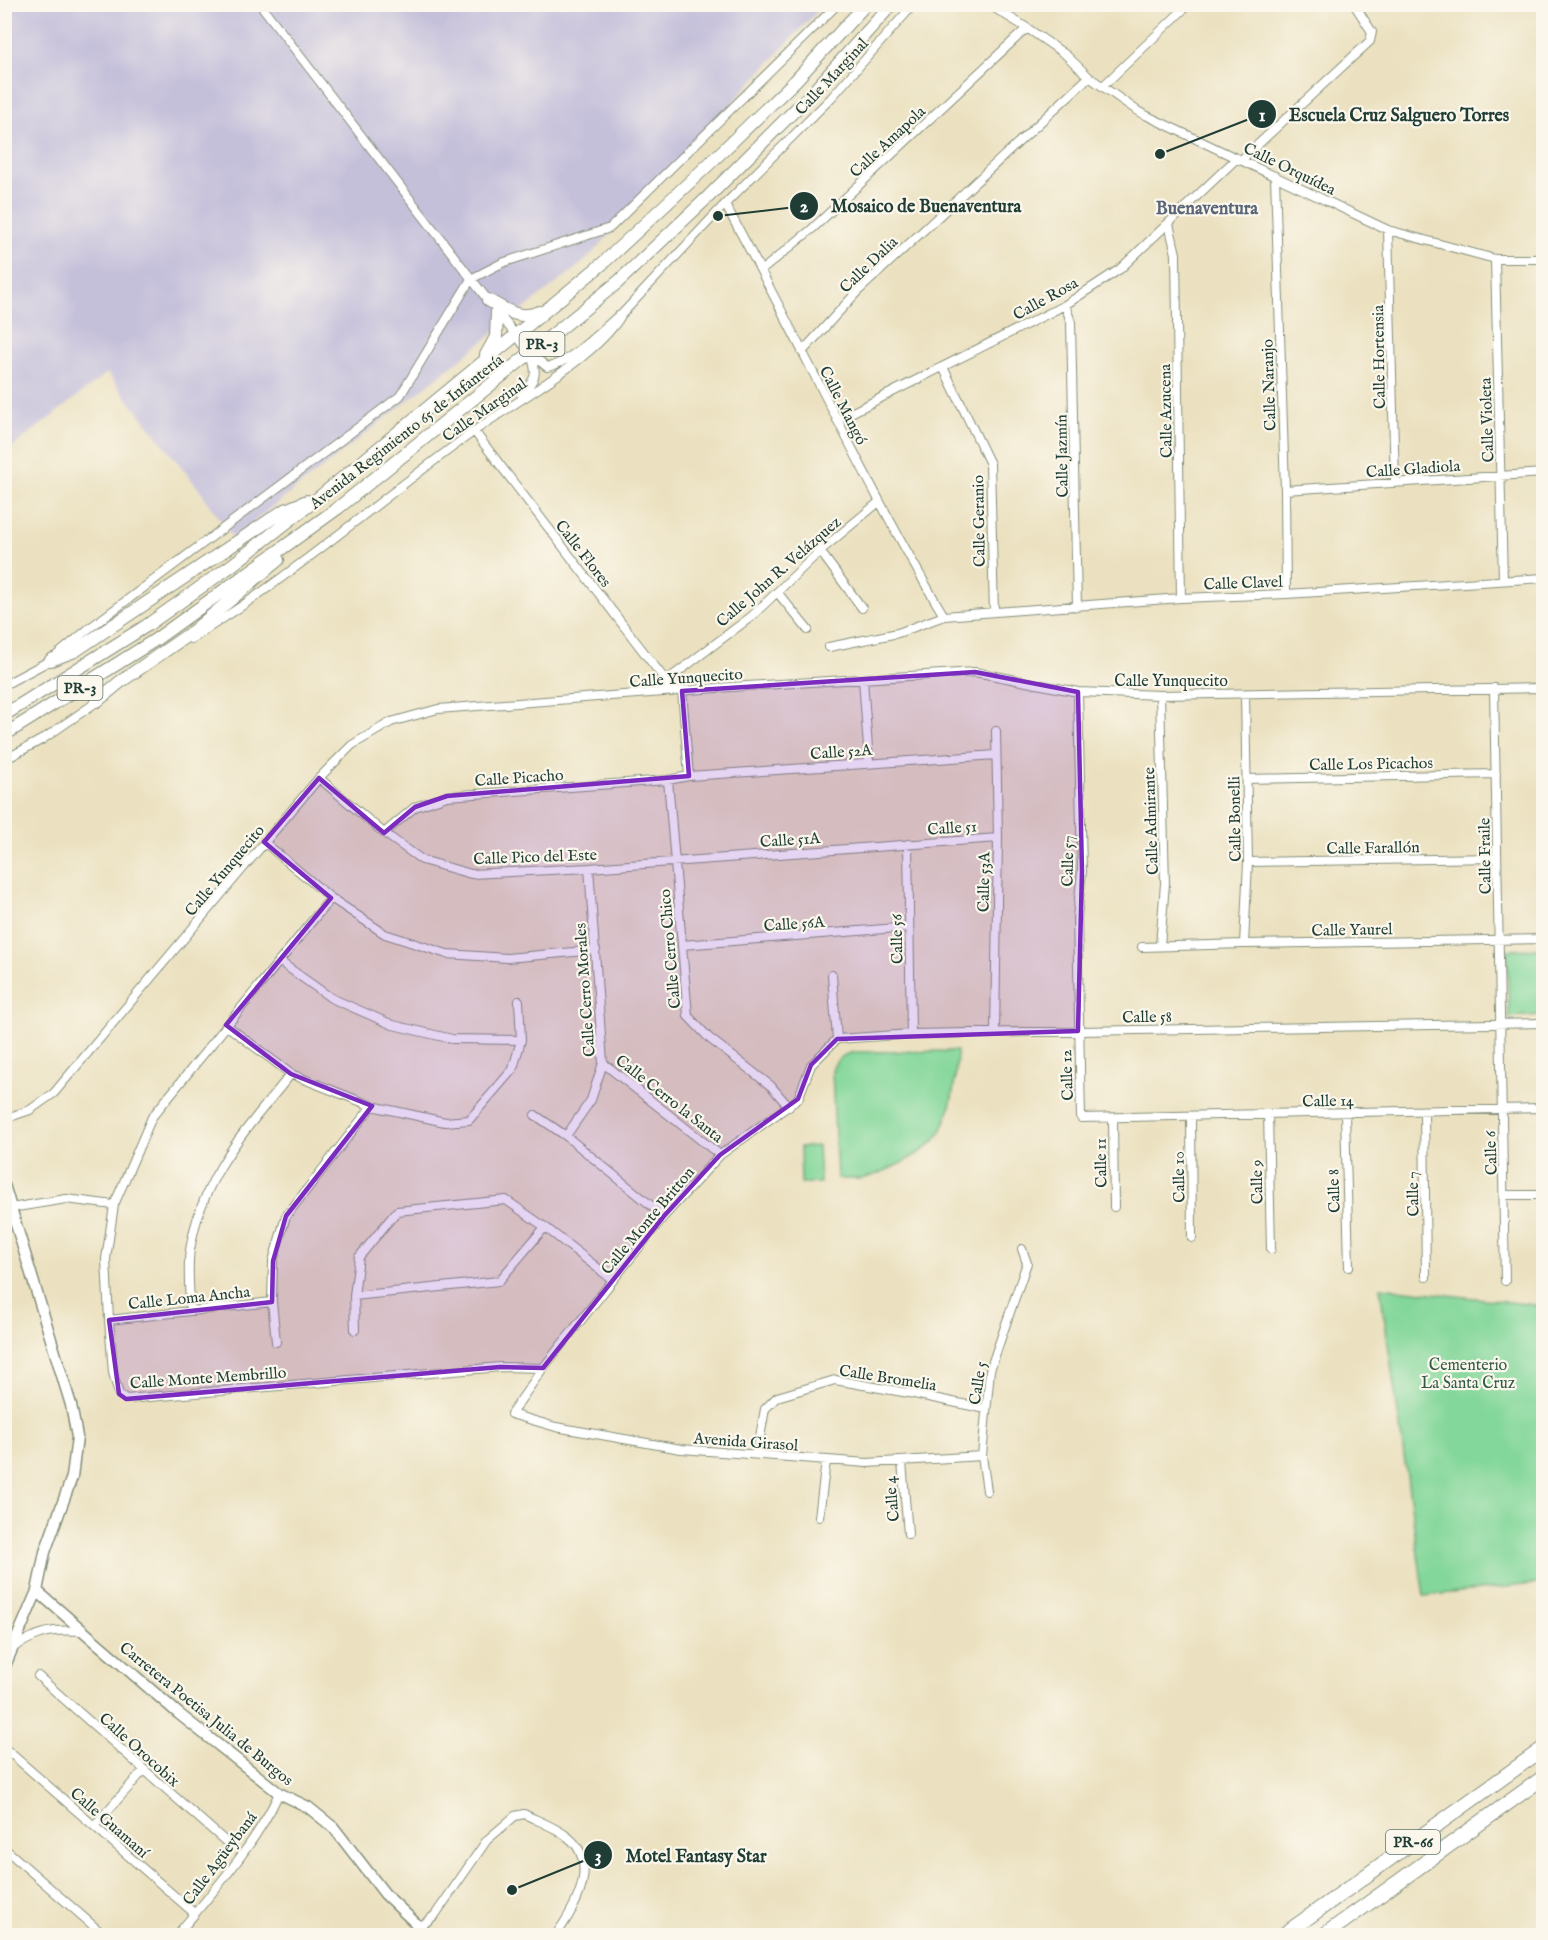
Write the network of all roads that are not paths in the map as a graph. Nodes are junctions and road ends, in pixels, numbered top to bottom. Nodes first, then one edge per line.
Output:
1 (260, 4) edge
2 (838, 4) edge
3 (866, 4) edge
4 (892, 4) edge
5 (914, 4) edge
6 (988, 4) edge
7 (1189, 4) edge
8 (1354, 4) edge
9 (1027, 28) junction
10 (1089, 77) junction
11 (1103, 86) junction
12 (1239, 159) junction
13 (1275, 176) junction
14 (725, 204) junction
15 (1169, 224) junction
16 (1388, 230) junction
17 (1544, 246) edge
18 (1495, 259) junction
19 (1541, 260) edge
20 (762, 270) junction
21 (471, 279) junction
22 (488, 300) junction
23 (1065, 305) junction
24 (549, 308) junction
25 (497, 311) junction
26 (622, 314) junction
27 (516, 335) junction
28 (802, 352) junction
29 (531, 354) junction
30 (943, 367) junction
31 (475, 369) junction
32 (503, 411) junction
33 (837, 420) junction
34 (474, 431) junction
35 (1544, 473) edge
36 (1501, 476) junction
37 (1395, 482) junction
38 (1285, 490) junction
39 (322, 495) junction
40 (879, 502) junction
41 (338, 508) junction
42 (820, 551) junction
43 (1544, 578) edge
44 (1503, 580) junction
45 (777, 592) junction
46 (1286, 594) junction
47 (1181, 598) junction
48 (1077, 607) junction
49 (862, 608) dead end
50 (994, 612) junction
51 (944, 616) junction
52 (808, 630) dead end
53 (829, 647) dead end
54 (51, 660) junction
55 (863, 679) junction
56 (666, 681) junction
57 (4, 685) edge
58 (1544, 687) edge
59 (1494, 688) junction
60 (682, 691) junction
61 (672, 692) junction
62 (1078, 692) junction
63 (1245, 694) junction
64 (1160, 695) junction
65 (97, 701) junction
66 (4, 715) edge
67 (996, 731) dead end
68 (4, 735) edge
69 (996, 754) junction
70 (4, 760) edge
71 (869, 762) junction
72 (1496, 774) junction
73 (689, 776) junction
74 (319, 778) junction
75 (1247, 779) junction
76 (668, 780) junction
77 (384, 833) junction
78 (998, 838) junction
79 (264, 842) junction
80 (908, 844) junction
81 (1497, 858) junction
82 (674, 862) junction
83 (1248, 862) junction
84 (589, 868) junction
85 (331, 898) junction
86 (909, 927) junction
87 (1544, 939) edge
88 (1499, 940) junction
89 (1244, 944) junction
90 (682, 945) junction
91 (1160, 946) junction
92 (1142, 948) dead end
93 (596, 950) junction
94 (279, 962) junction
95 (832, 975) dead end
96 (519, 1000) dead end
97 (1544, 1023) edge
98 (1501, 1024) junction
99 (226, 1025) junction
100 (1078, 1031) junction
101 (995, 1033) junction
102 (912, 1034) junction
103 (521, 1040) junction
104 (837, 1040) junction
105 (603, 1063) junction
106 (291, 1074) junction
107 (372, 1106) junction
108 (789, 1107) junction
109 (1544, 1108) edge
110 (1503, 1109) junction
111 (1424, 1112) junction
112 (1344, 1113) junction
113 (1268, 1114) junction
114 (535, 1115) dead end
115 (1191, 1117) junction
116 (1081, 1118) joint
117 (1113, 1118) junction
118 (4, 1119) edge
119 (566, 1136) junction
120 (720, 1155) junction
121 (4, 1185) edge
122 (1544, 1194) edge
123 (1505, 1195) junction
124 (114, 1205) junction
125 (1114, 1207) dead end
126 (11, 1208) junction
127 (664, 1216) junction
128 (545, 1227) junction
129 (1192, 1238) dead end
130 (1022, 1249) dead end
131 (1271, 1249) dead end
132 (1349, 1267) dead end
133 (1426, 1277) dead end
134 (613, 1280) junction
135 (1505, 1281) dead end
136 (354, 1296) junction
137 (272, 1302) junction
138 (190, 1310) junction
139 (109, 1320) junction
140 (355, 1330) dead end
141 (276, 1342) dead end
142 (543, 1368) junction
143 (986, 1409) junction
144 (511, 1414) joint
145 (757, 1454) junction
146 (982, 1456) junction
147 (826, 1461) junction
148 (902, 1462) junction
149 (987, 1491) dead end
150 (819, 1517) dead end
151 (908, 1534) dead end
152 (37, 1591) junction
153 (82, 1630) junction
154 (14, 1647) junction
155 (4, 1668) edge
156 (38, 1676) dead end
157 (1544, 1748) edge
158 (8, 1751) dead end
159 (144, 1770) junction
160 (1544, 1777) edge
161 (279, 1793) junction
162 (94, 1826) junction
163 (225, 1841) dead end
164 (4, 1848) edge
165 (194, 1913) junction
166 (420, 1927) junction
167 (105, 1935) edge
168 (176, 1935) edge
169 (429, 1935) edge
170 (555, 1935) edge
171 (1282, 1935) edge
172 (1323, 1935) edge

1 - 21 street
2 - 21 street
3 - 24 main road, Avenida Regimiento 65 de Infantería / PR-3
4 - 29 main road, Avenida Regimiento 65 de Infantería / PR-3
5 - 14 street, Calle Marginal
6 - 9 street, Calle Orquídea
7 - 11 street
8 - 12 street, Calle Rosa
9 - 10 street, Calle Orquídea
9 - 20 street, Calle Amapola
10 - 11 street, Calle Orquídea
10 - 28 street, Calle Dalia
11 - 12 street, Calle Orquídea
12 - 13 street, Calle Orquídea
12 - 15 street, Calle Rosa
13 - 16 street, Calle Orquídea
13 - 38 street, Calle Naranjo
14 - 20 street, Calle Mangó
14 - 26 street, Calle Marginal
15 - 23 street, Calle Rosa
15 - 47 street, Calle Azucena
16 - 18 street, Calle Orquídea
16 - 37 street, Calle Hortensia
17 - 19 street
18 - 19 street, Calle Orquídea
18 - 36 street, Calle Violeta
20 - 28 street, Calle Mangó
21 - 22 street
21 - 54 street
22 - 24 main road
22 - 25 street
23 - 30 street, Calle Rosa
23 - 48 street, Calle Jazmín
24 - 27 main road, Avenida Regimiento 65 de Infantería / PR-3
25 - 27 street
25 - 31 main road
26 - 29 street
26 - 32 street, Calle Marginal
27 - 29 street
27 - 31 main road, Avenida Regimiento 65 de Infantería / PR-3
28 - 33 street, Calle Mangó
29 - 32 street
29 - 41 main road, Avenida Regimiento 65 de Infantería / PR-3
30 - 33 street, Calle Rosa
30 - 50 street, Calle Geranio
31 - 39 main road, Avenida Regimiento 65 de Infantería / PR-3
32 - 34 street, Calle Marginal
33 - 40 street, Calle Mangó
34 - 56 street, Calle Flores
34 - 65 street, Calle Marginal
35 - 36 street, Calle Gladiola
36 - 37 street, Calle Gladiola
36 - 44 street, Calle Violeta
37 - 38 street, Calle Gladiola
38 - 46 street, Calle Naranjo
39 - 54 main road
39 - 66 main road, Avenida Regimiento 65 de Infantería / PR-3
40 - 42 street, Calle John R. Velázquez
40 - 51 street, Calle Mangó
41 - 65 main road
41 - 68 main road, Avenida Regimiento 65 de Infantería / PR-3
42 - 45 street, Calle John R. Velázquez
42 - 49 street
43 - 44 street, Calle Clavel
44 - 46 street, Calle Clavel
45 - 52 street
45 - 56 street, Calle John R. Velázquez
46 - 47 street, Calle Clavel
47 - 48 street, Calle Clavel
48 - 50 street, Calle Clavel
50 - 51 street, Calle Clavel
51 - 53 street, Calle Clavel
54 - 57 street
55 - 60 street, Calle Yunquecito
55 - 62 street, Calle Yunquecito
55 - 71 street
56 - 61 street, Calle Flores
58 - 59 street, Calle Yunquecito
59 - 63 street, Calle Yunquecito
59 - 72 street, Calle Fraile
60 - 61 street, Calle Yunquecito
60 - 73 street
61 - 74 street, Calle Yunquecito
62 - 64 street, Calle Yunquecito
62 - 100 street, Calle 57
63 - 64 street, Calle Yunquecito
63 - 75 street, Calle Bonelli
64 - 91 street, Calle Admirante
65 - 70 street, Calle Marginal
67 - 69 street, Calle 53A
69 - 71 street, Calle 52A
69 - 78 street, Calle 53A
71 - 73 street, Calle 52A
72 - 75 street, Calle Los Picachos
72 - 81 street, Calle Fraile
73 - 76 street, Calle 52A
74 - 77 street, Calle Pico del Este
74 - 79 street, Calle Yunquecito
75 - 83 street, Calle Bonelli
76 - 77 street, Calle Picacho
76 - 82 street, Calle Cerro Chico
77 - 84 street, Calle Pico del Este
78 - 80 street, Calle 51
78 - 101 street, Calle 53A
79 - 85 street
79 - 118 street, Calle Yunquecito
80 - 82 street, Calle 51A
80 - 86 street, Calle 56
81 - 83 street, Calle Farallón
81 - 88 street, Calle Fraile
82 - 84 street, Calle Pico del Este
82 - 90 street, Calle Cerro Chico
83 - 89 street, Calle Bonelli
84 - 93 street, Calle Cerro Morales
85 - 93 street
85 - 94 street, Calle Monte Membrillo
86 - 90 street, Calle 56A
86 - 102 street, Calle 56
87 - 88 street, Calle Yaurel
88 - 89 street, Calle Yaurel
88 - 98 street, Calle Fraile
89 - 91 street, Calle Yaurel
90 - 108 street, Calle Cerro Chico
91 - 92 street, Calle Yaurel
93 - 105 street, Calle Cerro Morales
94 - 99 street, Calle Monte Membrillo
94 - 103 street
95 - 104 street
96 - 103 street
97 - 98 street, Calle 58
98 - 100 street, Calle 58
98 - 110 street, Calle 6
99 - 106 street
99 - 124 street, Calle Monte Membrillo
100 - 101 street, Calle 58
100 - 116 street, Calle 12
101 - 102 street, Calle 58
102 - 104 street, Calle 58
103 - 107 street
104 - 108 street
105 - 119 street, Calle Cerro Morales
105 - 120 street, Calle Cerro la Santa
106 - 107 street
106 - 138 street
107 - 137 street
108 - 120 street, Calle Monte Britton
109 - 110 street, Calle 14
110 - 111 street, Calle 14
110 - 123 street, Calle 6
111 - 112 street, Calle 14
111 - 133 street, Calle 7
112 - 113 street, Calle 14
112 - 132 street, Calle 8
113 - 115 street, Calle 14
113 - 131 street, Calle 9
114 - 119 street
115 - 117 street, Calle 14
115 - 129 street, Calle 10
116 - 117 street, Calle 14
117 - 125 street, Calle 11
119 - 127 street
120 - 127 street, Calle Monte Britton
121 - 126 street
122 - 123 street
123 - 135 street, Calle 6
124 - 126 street
124 - 139 street, Calle Monte Membrillo
126 - 152 street
127 - 134 street, Calle Monte Britton
128 - 134 street
128 - 136 street
128 - 136 street
130 - 143 street, Calle 5
134 - 142 street, Calle Monte Britton
136 - 140 street
137 - 138 street, Calle Loma Ancha
137 - 141 street
138 - 139 street, Calle Loma Ancha
139 - 142 street, Calle Monte Membrillo
142 - 144 street, Calle Monte Britton
143 - 145 street, Calle Bromelia
143 - 146 street, Calle 5
144 - 145 street, Avenida Girasol
145 - 147 street, Avenida Girasol
146 - 148 street, Avenida Girasol
146 - 149 street, Calle 5
147 - 148 street, Avenida Girasol
147 - 150 street
148 - 151 street, Calle 4
152 - 153 street, Carretera Poetisa Julia de Burgos
152 - 154 street
153 - 154 street
153 - 161 street, Carretera Poetisa Julia de Burgos
154 - 155 street
156 - 159 street, Calle Orocobix
157 - 171 highway, PR-66
158 - 162 street, Calle Guamaní
159 - 162 street
159 - 163 street, Calle Orocobix
160 - 172 highway, PR-66
161 - 165 street, Calle Agüeybaná
161 - 166 street, Carretera Poetisa Julia de Burgos
162 - 165 street, Calle Guamaní
164 - 167 street
165 - 168 street, Calle Agüeybaná
166 - 169 street, Carretera Poetisa Julia de Burgos
166 - 170 street

